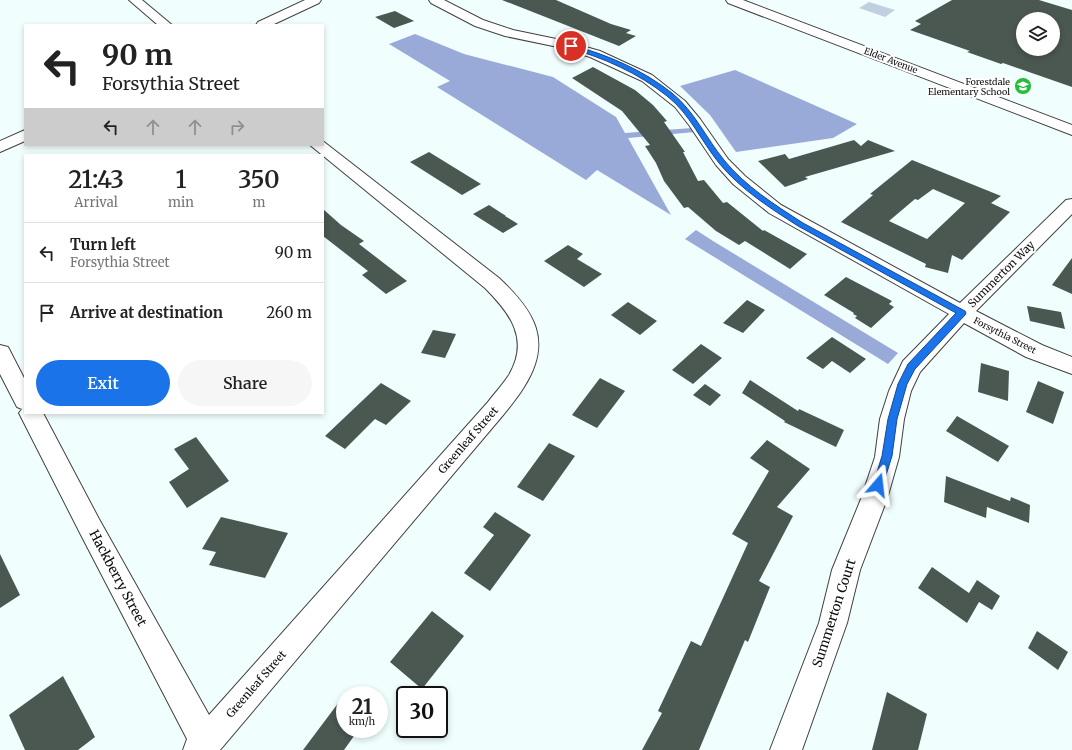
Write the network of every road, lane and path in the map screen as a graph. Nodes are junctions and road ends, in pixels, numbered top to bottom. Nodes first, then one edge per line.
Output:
1 (135, 0) edge
2 (315, 0) edge
3 (435, 0) edge
4 (732, 0) edge
5 (165, 24) edge
6 (264, 24) edge
7 (1072, 130) edge
8 (24, 135) edge
9 (319, 146) edge
10 (0, 147) edge
11 (1072, 204) edge
12 (962, 313) junction
13 (0, 353) edge
14 (1072, 366) edge
15 (24, 399) edge
16 (32, 414) edge
17 (874, 499) joint
18 (202, 746) edge
19 (786, 750) edge

1 - 5 street
2 - 6 street
3 - 12 street, Forsythia Street
4 - 7 street, Elder Avenue
8 - 10 street
9 - 18 street, Greenleaf Street
11 - 12 street, Summerton Way
12 - 14 street, Forsythia Street
12 - 17 street, Summerton Way
13 - 15 street
16 - 18 street, Hackberry Street
17 - 19 street, Summerton Court

